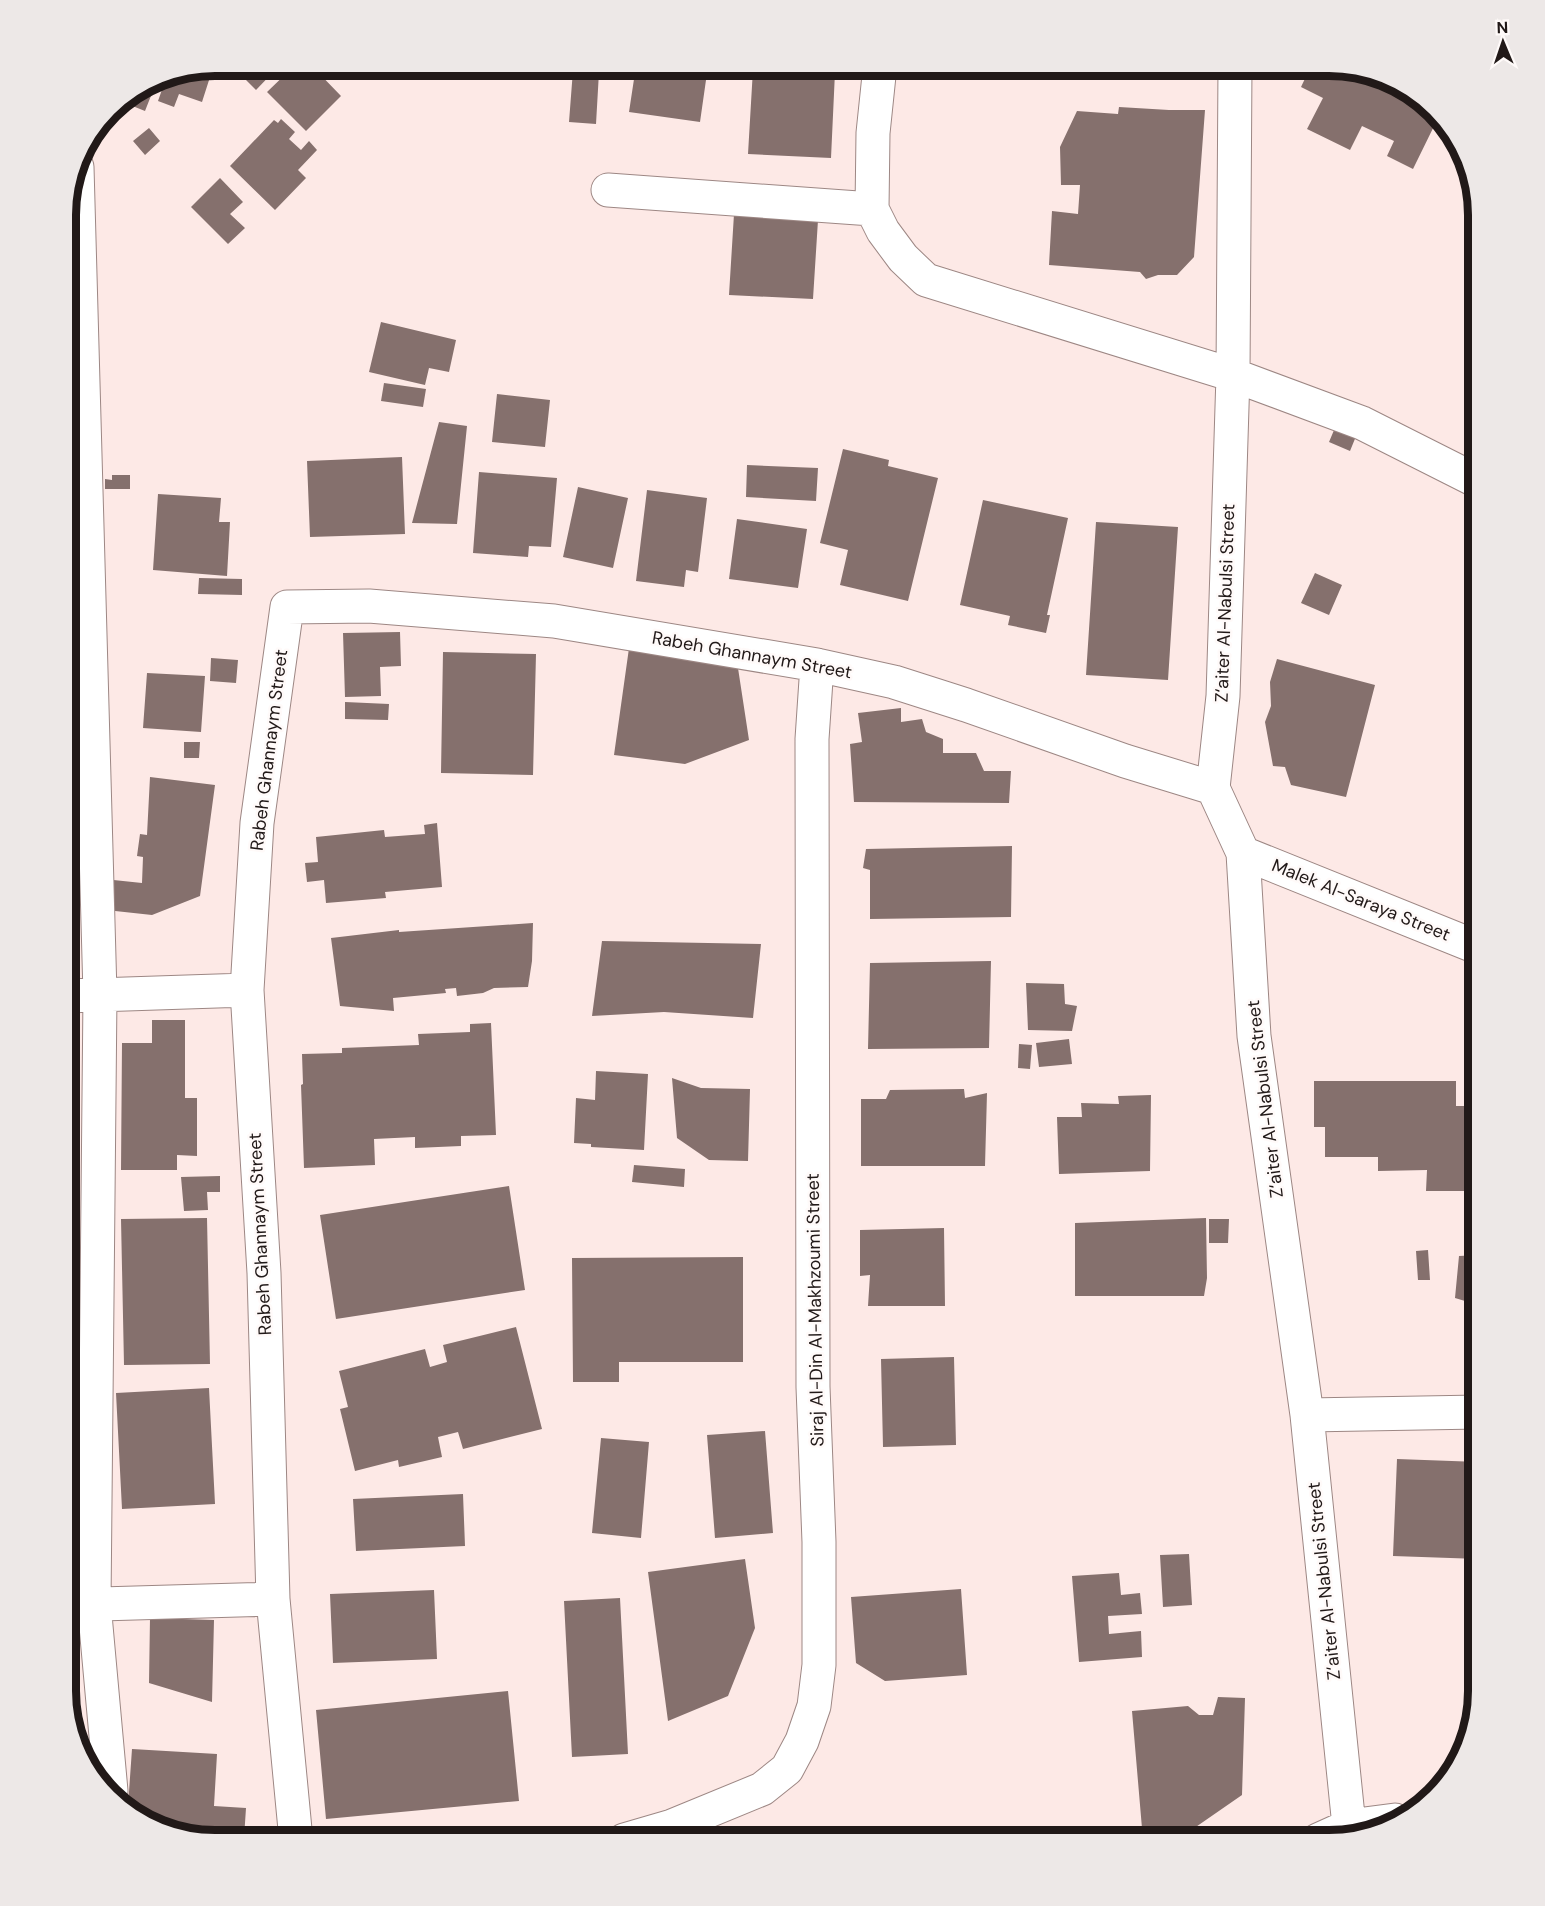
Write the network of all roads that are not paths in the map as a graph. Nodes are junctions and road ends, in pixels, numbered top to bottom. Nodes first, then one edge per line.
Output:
1 (879, 77) edge
2 (1235, 77) edge
3 (608, 190) dead end
4 (78, 199) edge
5 (873, 209) junction
6 (1233, 375) junction
7 (1468, 476) edge
8 (817, 665) junction
9 (1213, 789) junction
10 (1243, 853) junction
11 (1468, 944) edge
12 (247, 990) junction
13 (100, 994) junction
14 (76, 995) edge
15 (1468, 1412) edge
16 (1307, 1415) junction
17 (273, 1599) junction
18 (80, 1605) edge
19 (109, 1780) edge
20 (1370, 1823) edge
21 (1349, 1826) junction
22 (1344, 1828) edge
23 (295, 1830) edge
24 (658, 1830) edge

1 - 5 street
2 - 6 street, Z‘aiter Al-Nabulsi Street
3 - 5 street
4 - 13 street
5 - 6 street
6 - 7 street
6 - 9 street, Z‘aiter Al-Nabulsi Street
8 - 9 street, Rabeh Ghannaym Street
8 - 12 street, Rabeh Ghannaym Street
8 - 24 street, Siraj Al-Din Al-Makhzoumi Street
9 - 10 street, Z‘aiter Al-Nabulsi Street
10 - 11 street, Malek Al-Saraya Street
10 - 16 street, Z‘aiter Al-Nabulsi Street
12 - 13 street
12 - 17 street, Rabeh Ghannaym Street
13 - 14 street
13 - 18 street
15 - 16 street
16 - 21 street, Z‘aiter Al-Nabulsi Street
17 - 18 street
17 - 23 street, Rabeh Ghannaym Street
18 - 19 street
20 - 21 street
21 - 22 street

